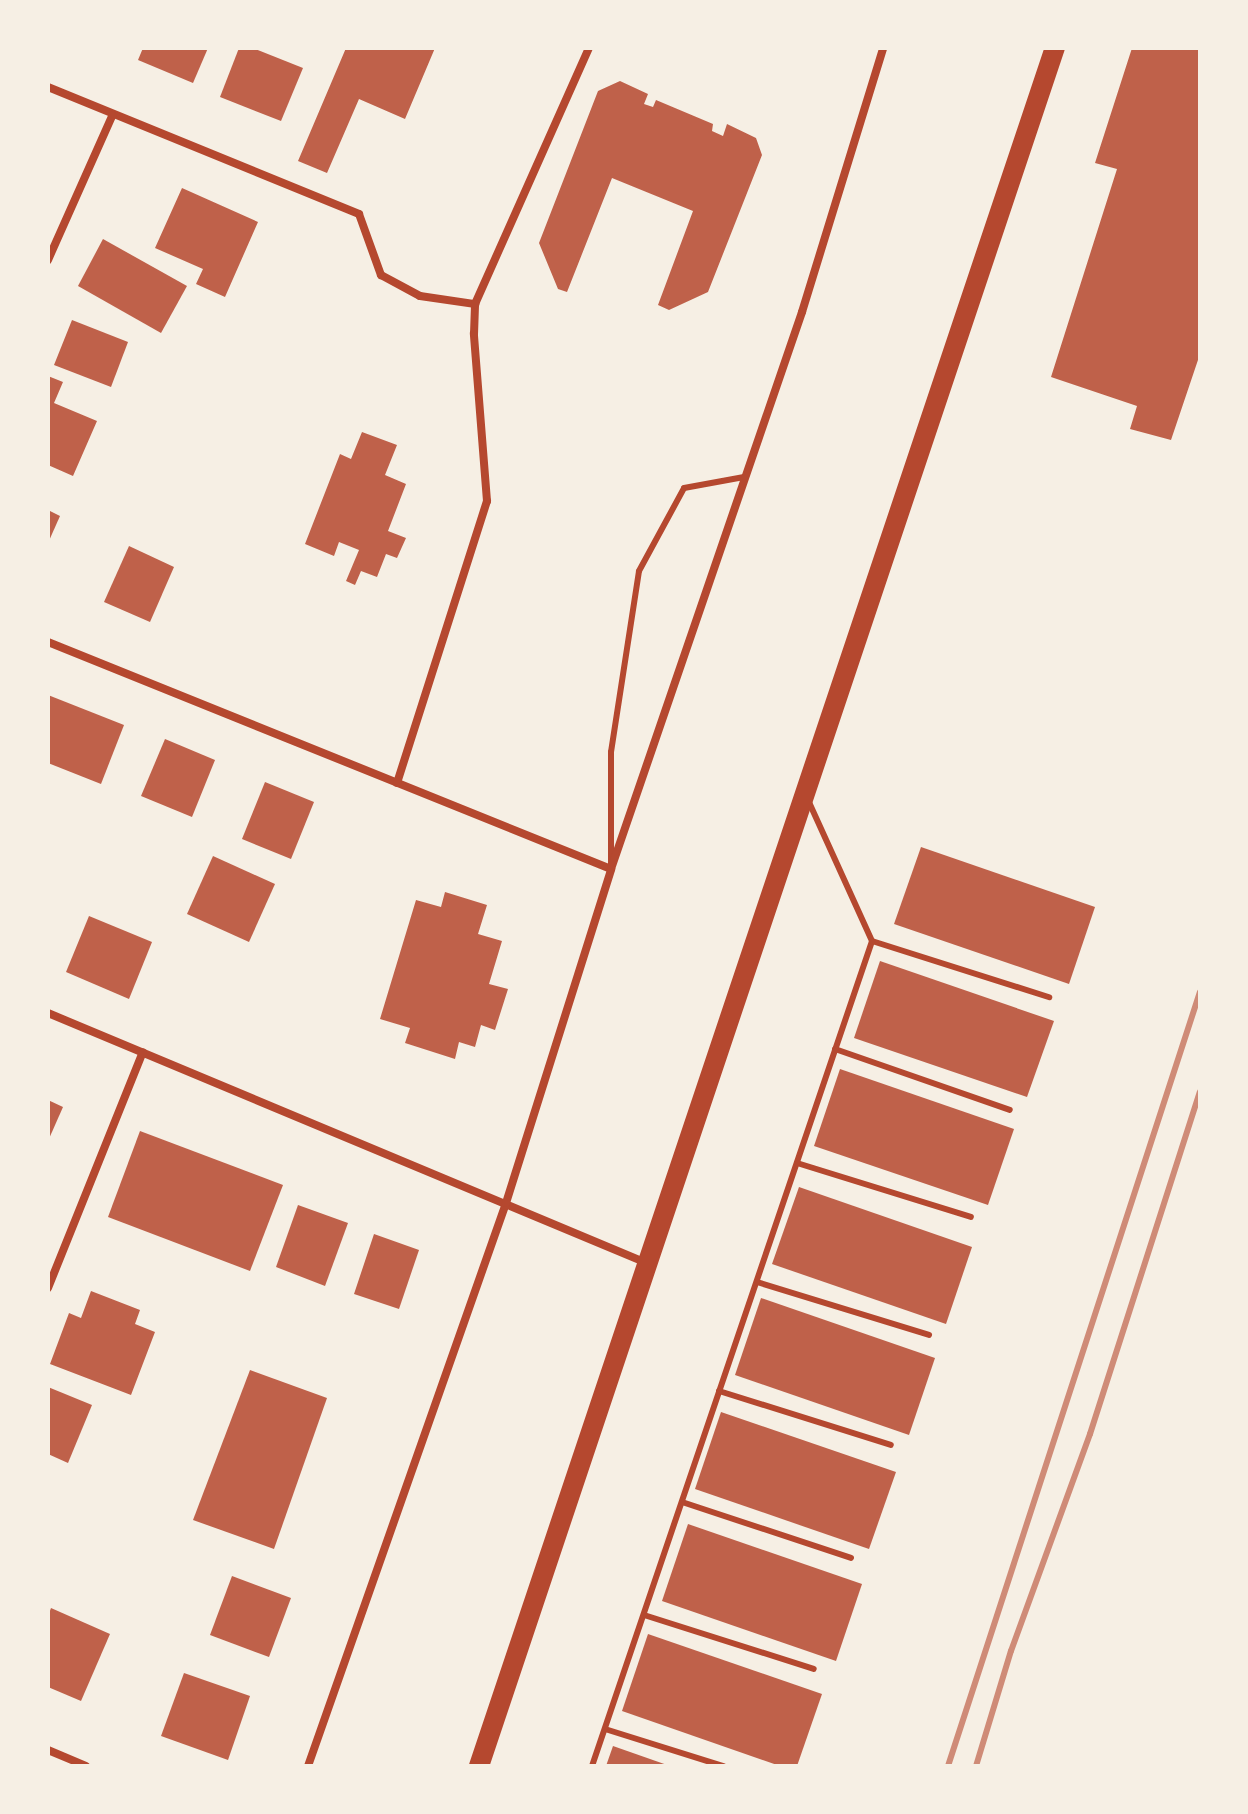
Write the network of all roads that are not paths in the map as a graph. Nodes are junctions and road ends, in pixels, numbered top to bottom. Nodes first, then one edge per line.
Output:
1 (589, 48) edge
2 (883, 48) edge
3 (1055, 48) edge
4 (48, 87) edge
5 (112, 116) junction
6 (48, 260) edge
7 (475, 304) junction
8 (744, 477) junction
9 (48, 642) edge
10 (397, 783) junction
11 (805, 795) junction
12 (611, 869) junction
13 (872, 941) junction
14 (1049, 997) dead end
15 (48, 1013) edge
16 (835, 1049) junction
17 (143, 1052) junction
18 (1010, 1110) dead end
19 (797, 1163) junction
20 (506, 1203) junction
21 (971, 1217) dead end
22 (649, 1264) junction
23 (757, 1282) junction
24 (48, 1288) edge
25 (929, 1335) dead end
26 (719, 1391) junction
27 (891, 1445) dead end
28 (682, 1502) junction
29 (851, 1558) dead end
30 (644, 1615) junction
31 (814, 1669) dead end
32 (605, 1729) junction
33 (48, 1750) edge
34 (86, 1766) edge
35 (308, 1766) edge
36 (479, 1766) edge
37 (592, 1766) edge
38 (723, 1766) edge

1 - 7 street
2 - 8 street
3 - 11 main road
4 - 5 street
5 - 6 street
5 - 7 street
7 - 10 street
8 - 12 street
8 - 12 lane
9 - 10 street
10 - 12 street
11 - 13 lane
11 - 22 main road
12 - 20 street
13 - 14 lane
13 - 16 lane
15 - 17 street
16 - 18 lane
16 - 19 lane
17 - 20 street
17 - 24 street
19 - 21 lane
19 - 23 lane
20 - 22 street
20 - 35 street
22 - 36 main road
23 - 25 lane
23 - 26 lane
26 - 27 lane
26 - 28 lane
28 - 29 lane
28 - 30 lane
30 - 31 lane
30 - 32 lane
32 - 37 lane
32 - 38 lane
33 - 34 street

